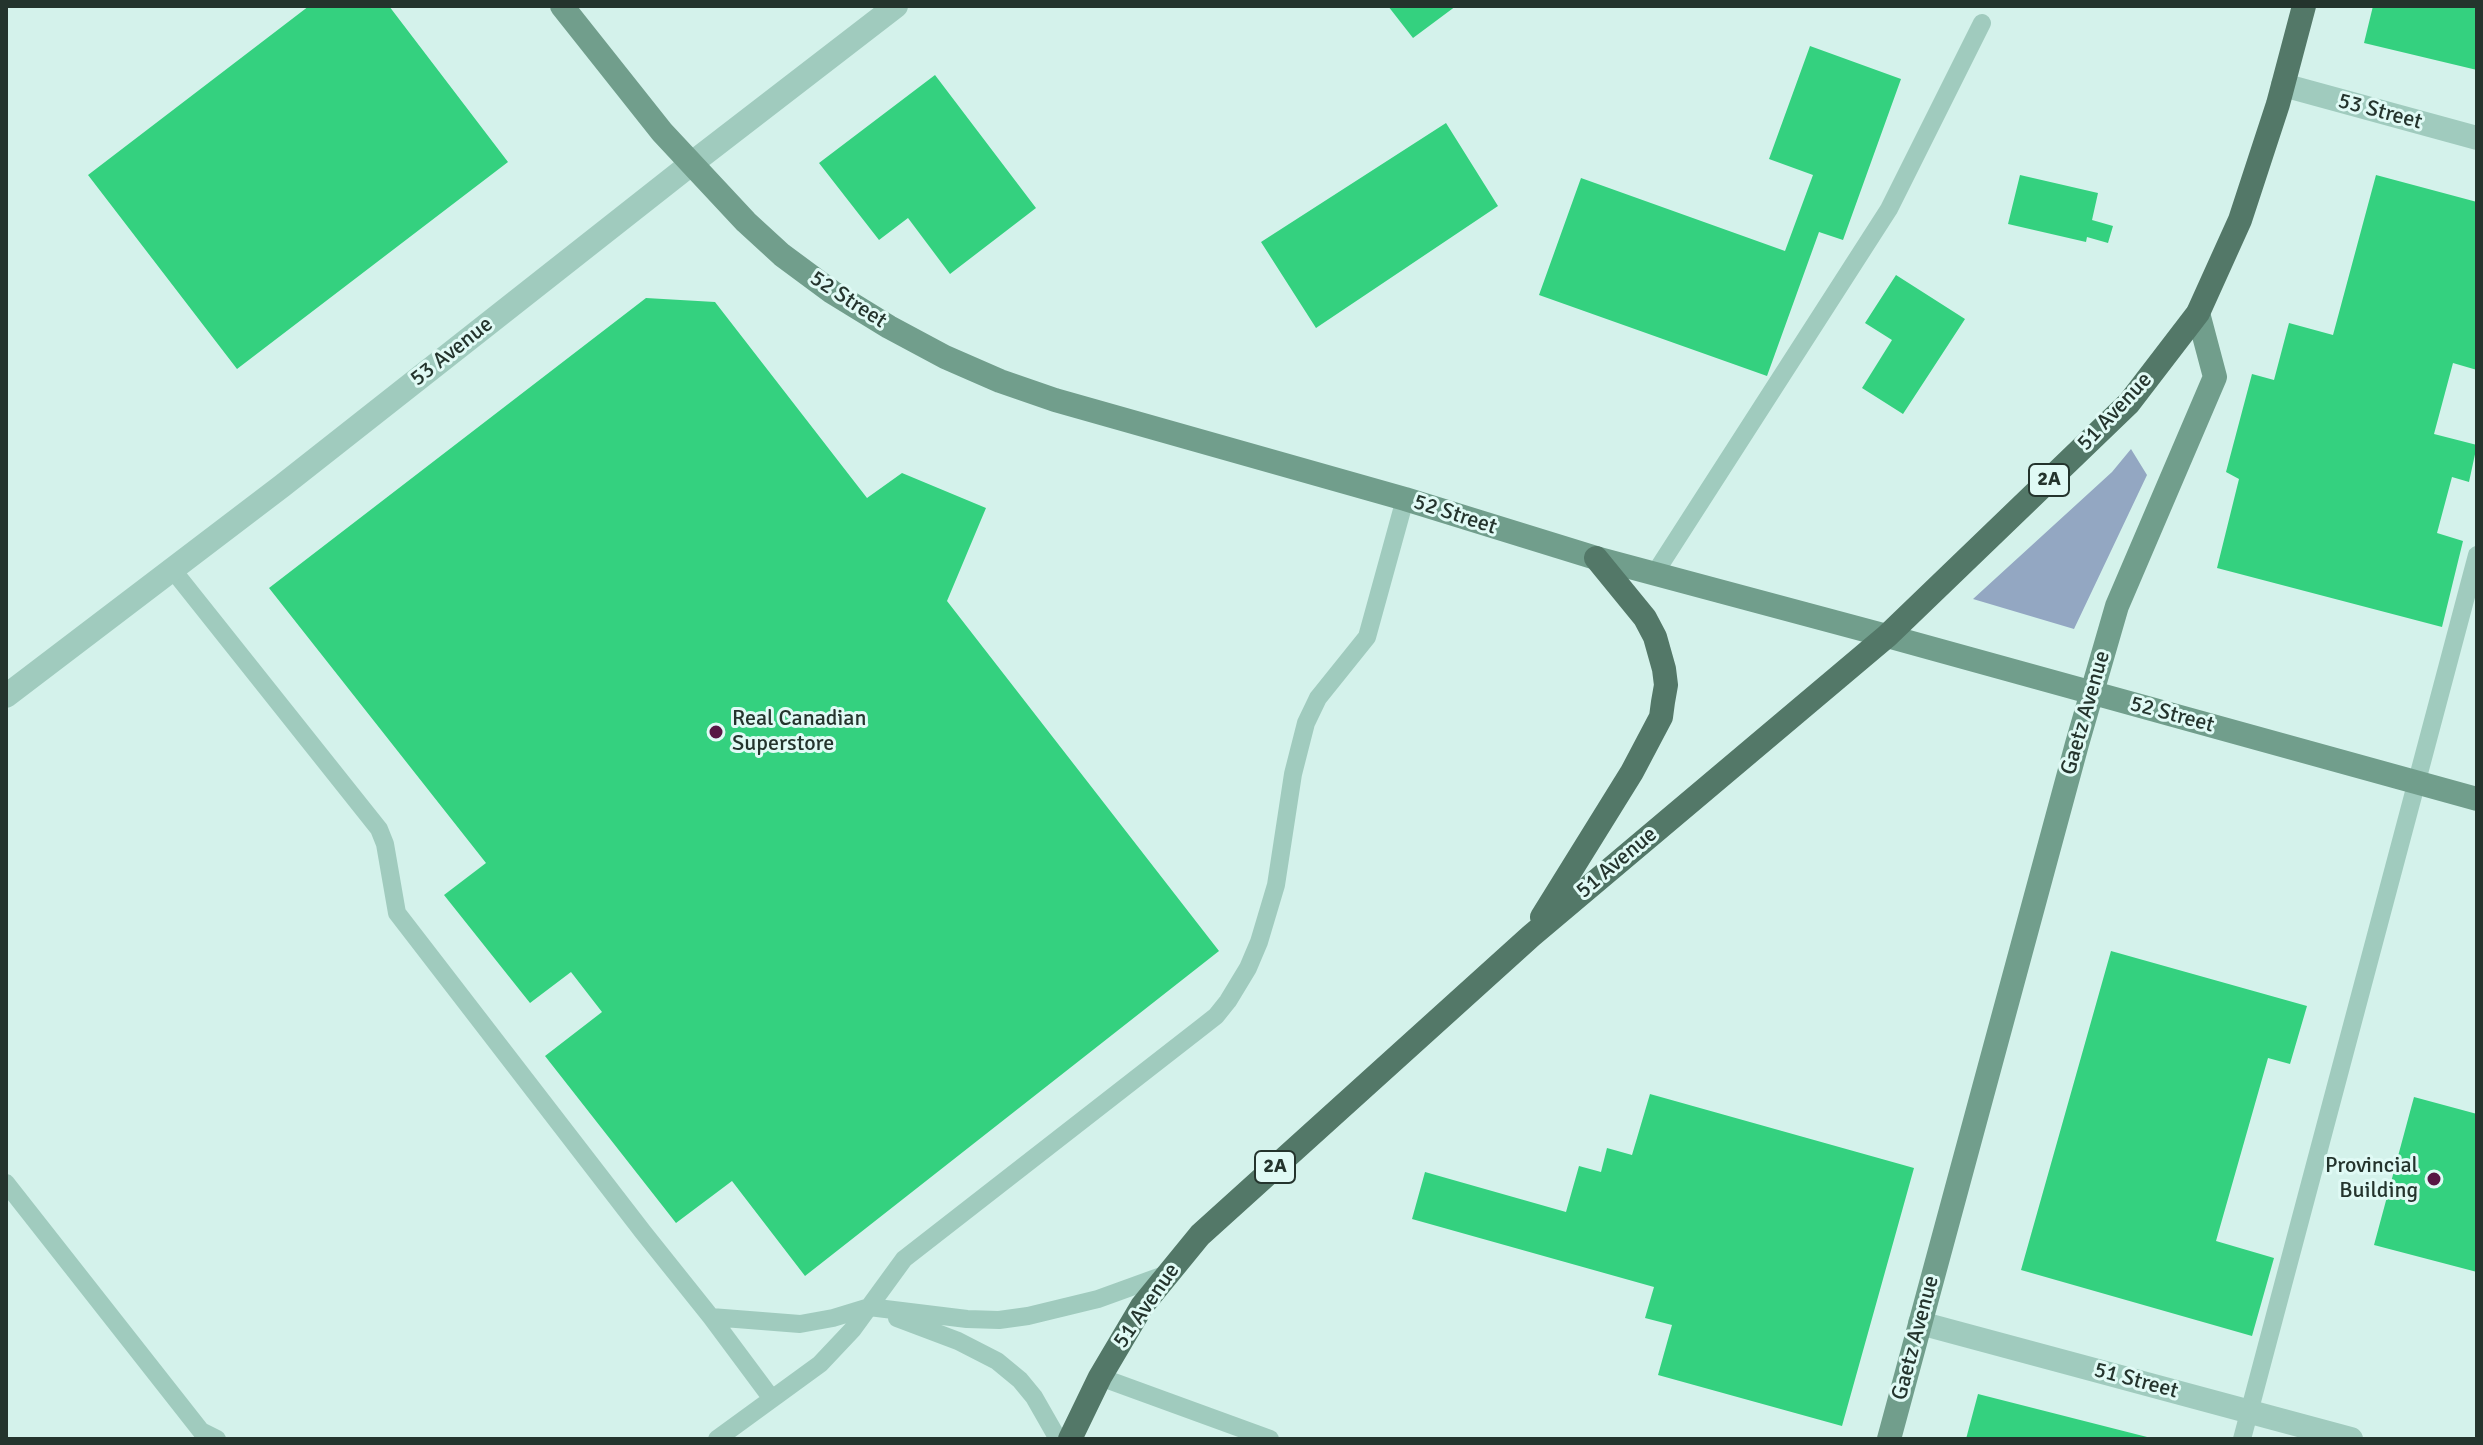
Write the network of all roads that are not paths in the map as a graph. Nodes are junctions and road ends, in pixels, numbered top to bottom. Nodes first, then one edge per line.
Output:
1 (562, 6) edge
2 (896, 6) edge
3 (2304, 6) edge
4 (1982, 23) dead end
5 (2283, 85) junction
6 (2477, 138) edge
7 (691, 164) junction
8 (2198, 313) junction
9 (1405, 499) junction
10 (2477, 555) edge
11 (1596, 558) junction
12 (172, 569) junction
13 (1655, 573) junction
14 (1887, 636) junction
15 (2091, 692) junction
16 (6, 696) edge
17 (2416, 782) junction
18 (2477, 799) edge
19 (1531, 936) junction
20 (6, 1183) edge
21 (1167, 1274) junction
22 (869, 1307) junction
23 (711, 1317) junction
24 (1920, 1323) junction
25 (1100, 1377) junction
26 (772, 1399) junction
27 (2250, 1411) junction
28 (217, 1439) edge
29 (717, 1439) edge
30 (1058, 1439) edge
31 (1070, 1439) edge
32 (1270, 1439) edge
33 (1889, 1439) edge
34 (2242, 1439) edge
35 (2351, 1439) edge

1 - 7 street, 52 Street
2 - 7 street, 53 Avenue
3 - 5 main road, 2A
4 - 13 lane
5 - 6 street, 53 Street
5 - 8 main road, 2A
7 - 9 street, 52 Street
7 - 12 street, 53 Avenue
8 - 14 main road, 51 Avenue / 2A
8 - 15 street, Gaetz Avenue
9 - 11 street, 52 Street
9 - 22 lane
10 - 17 lane
11 - 13 street, 52 Street
11 - 19 main road
12 - 16 street, 53 Avenue
12 - 23 lane
13 - 14 street, 52 Street
14 - 15 street, 52 Street
14 - 19 main road, 51 Avenue / 2A
15 - 17 street, 52 Street
15 - 24 street, Gaetz Avenue
17 - 18 street, 52 Street
17 - 27 lane
19 - 21 main road, 51 Avenue / 2A
20 - 28 lane
21 - 22 lane
21 - 25 main road, 51 Avenue / 2A
22 - 23 lane
22 - 26 lane
22 - 30 lane
23 - 26 lane
24 - 27 street, 51 Street
24 - 33 street, Gaetz Avenue
25 - 31 main road, 51 Avenue / 2A
25 - 32 lane
26 - 29 lane
27 - 34 lane
27 - 35 street, 51 Street

